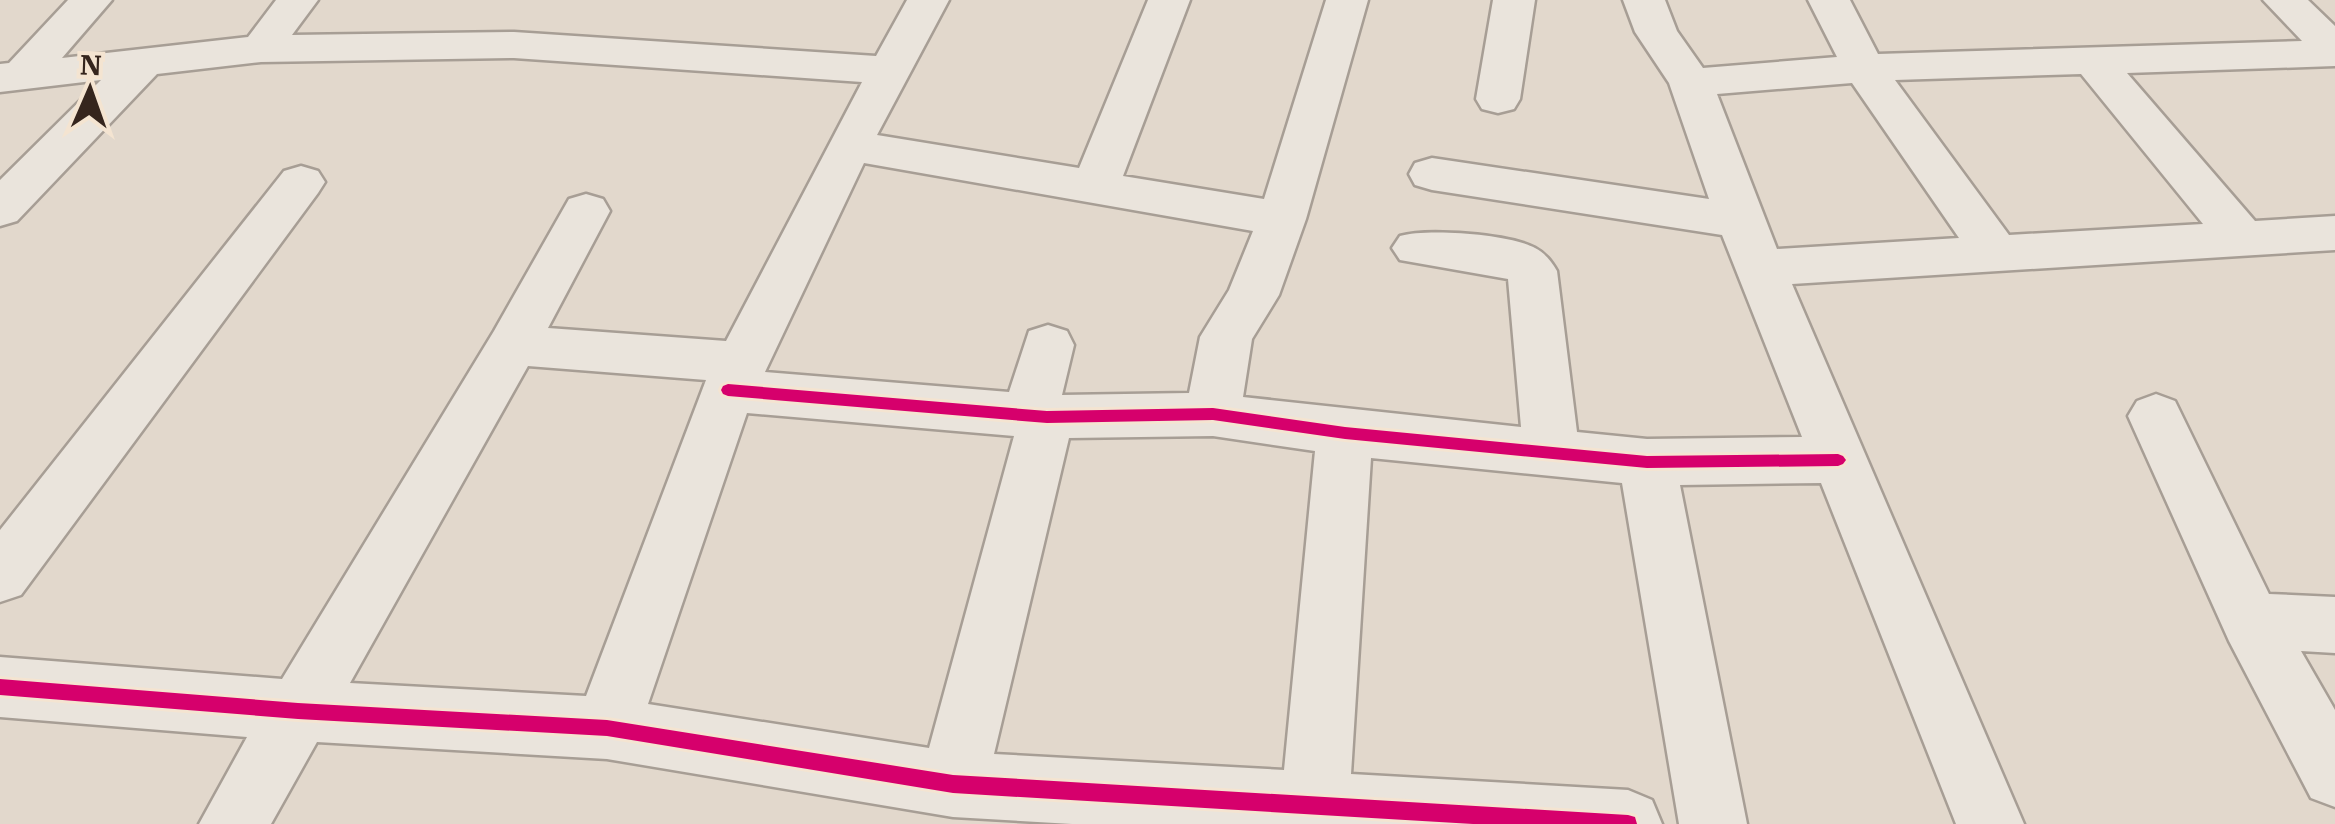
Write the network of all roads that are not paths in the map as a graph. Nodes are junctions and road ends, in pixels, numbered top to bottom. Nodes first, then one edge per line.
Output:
1 (92, 0) edge
2 (297, 0) edge
3 (522, 0) edge
4 (928, 0) edge
5 (1170, 0) edge
6 (1347, 0) edge
7 (1514, 0) edge
8 (1644, 0) edge
9 (1829, 0) edge
10 (2284, 0) edge
11 (497, 46) junction
12 (261, 49) junction
13 (2335, 52) edge
14 (2093, 61) junction
15 (142, 64) junction
16 (1864, 68) junction
17 (890, 70) junction
18 (11, 77) edge
19 (1690, 83) junction
20 (1498, 99) dead end
21 (849, 145) junction
22 (1432, 174) dead end
23 (302, 182) dead end
24 (1095, 188) junction
25 (0, 209) edge
26 (586, 211) dead end
27 (1282, 220) junction
28 (1741, 221) junction
29 (2335, 233) edge
30 (2243, 238) junction
31 (1417, 248) dead end
32 (1995, 252) junction
33 (1760, 268) junction
34 (513, 345) junction
35 (1048, 346) dead end
36 (735, 376) junction
37 (1213, 414) junction
38 (1038, 416) junction
39 (2156, 416) dead end
40 (1344, 433) junction
41 (1552, 454) junction
42 (1838, 460) junction
43 (1647, 462) junction
44 (0, 576) edge
45 (2251, 621) junction
46 (2335, 624) edge
47 (0, 687) edge
48 (298, 712) junction
49 (607, 728) junction
50 (2335, 775) edge
51 (953, 784) junction
52 (1316, 808) junction
53 (233, 824) edge
54 (1628, 824) edge
55 (1713, 824) edge
56 (1990, 824) edge

1 - 18 street
2 - 12 street
3 - 11 street
4 - 17 street
5 - 24 street
6 - 27 street
7 - 20 street
8 - 19 street
9 - 16 street
10 - 13 street
11 - 12 street
11 - 17 street
12 - 15 street
13 - 14 street
14 - 16 street
14 - 30 street
15 - 18 street
15 - 25 street
16 - 19 street
16 - 32 street
17 - 21 street
19 - 28 street
21 - 24 street
21 - 36 street
22 - 28 street
23 - 44 street
24 - 27 street
26 - 34 street
27 - 37 street
28 - 33 street
29 - 30 street
30 - 32 street
31 - 41 street
32 - 33 street
33 - 42 street
34 - 36 street
34 - 48 street
35 - 38 street
36 - 38 street
36 - 49 street
37 - 38 street
37 - 40 street
38 - 51 street
39 - 45 street
40 - 41 street
40 - 52 street
41 - 43 street
42 - 43 street
42 - 56 street
43 - 55 street
45 - 46 street
45 - 50 street
47 - 48 street
48 - 49 street
48 - 53 street
49 - 51 street
51 - 52 street
52 - 54 street

